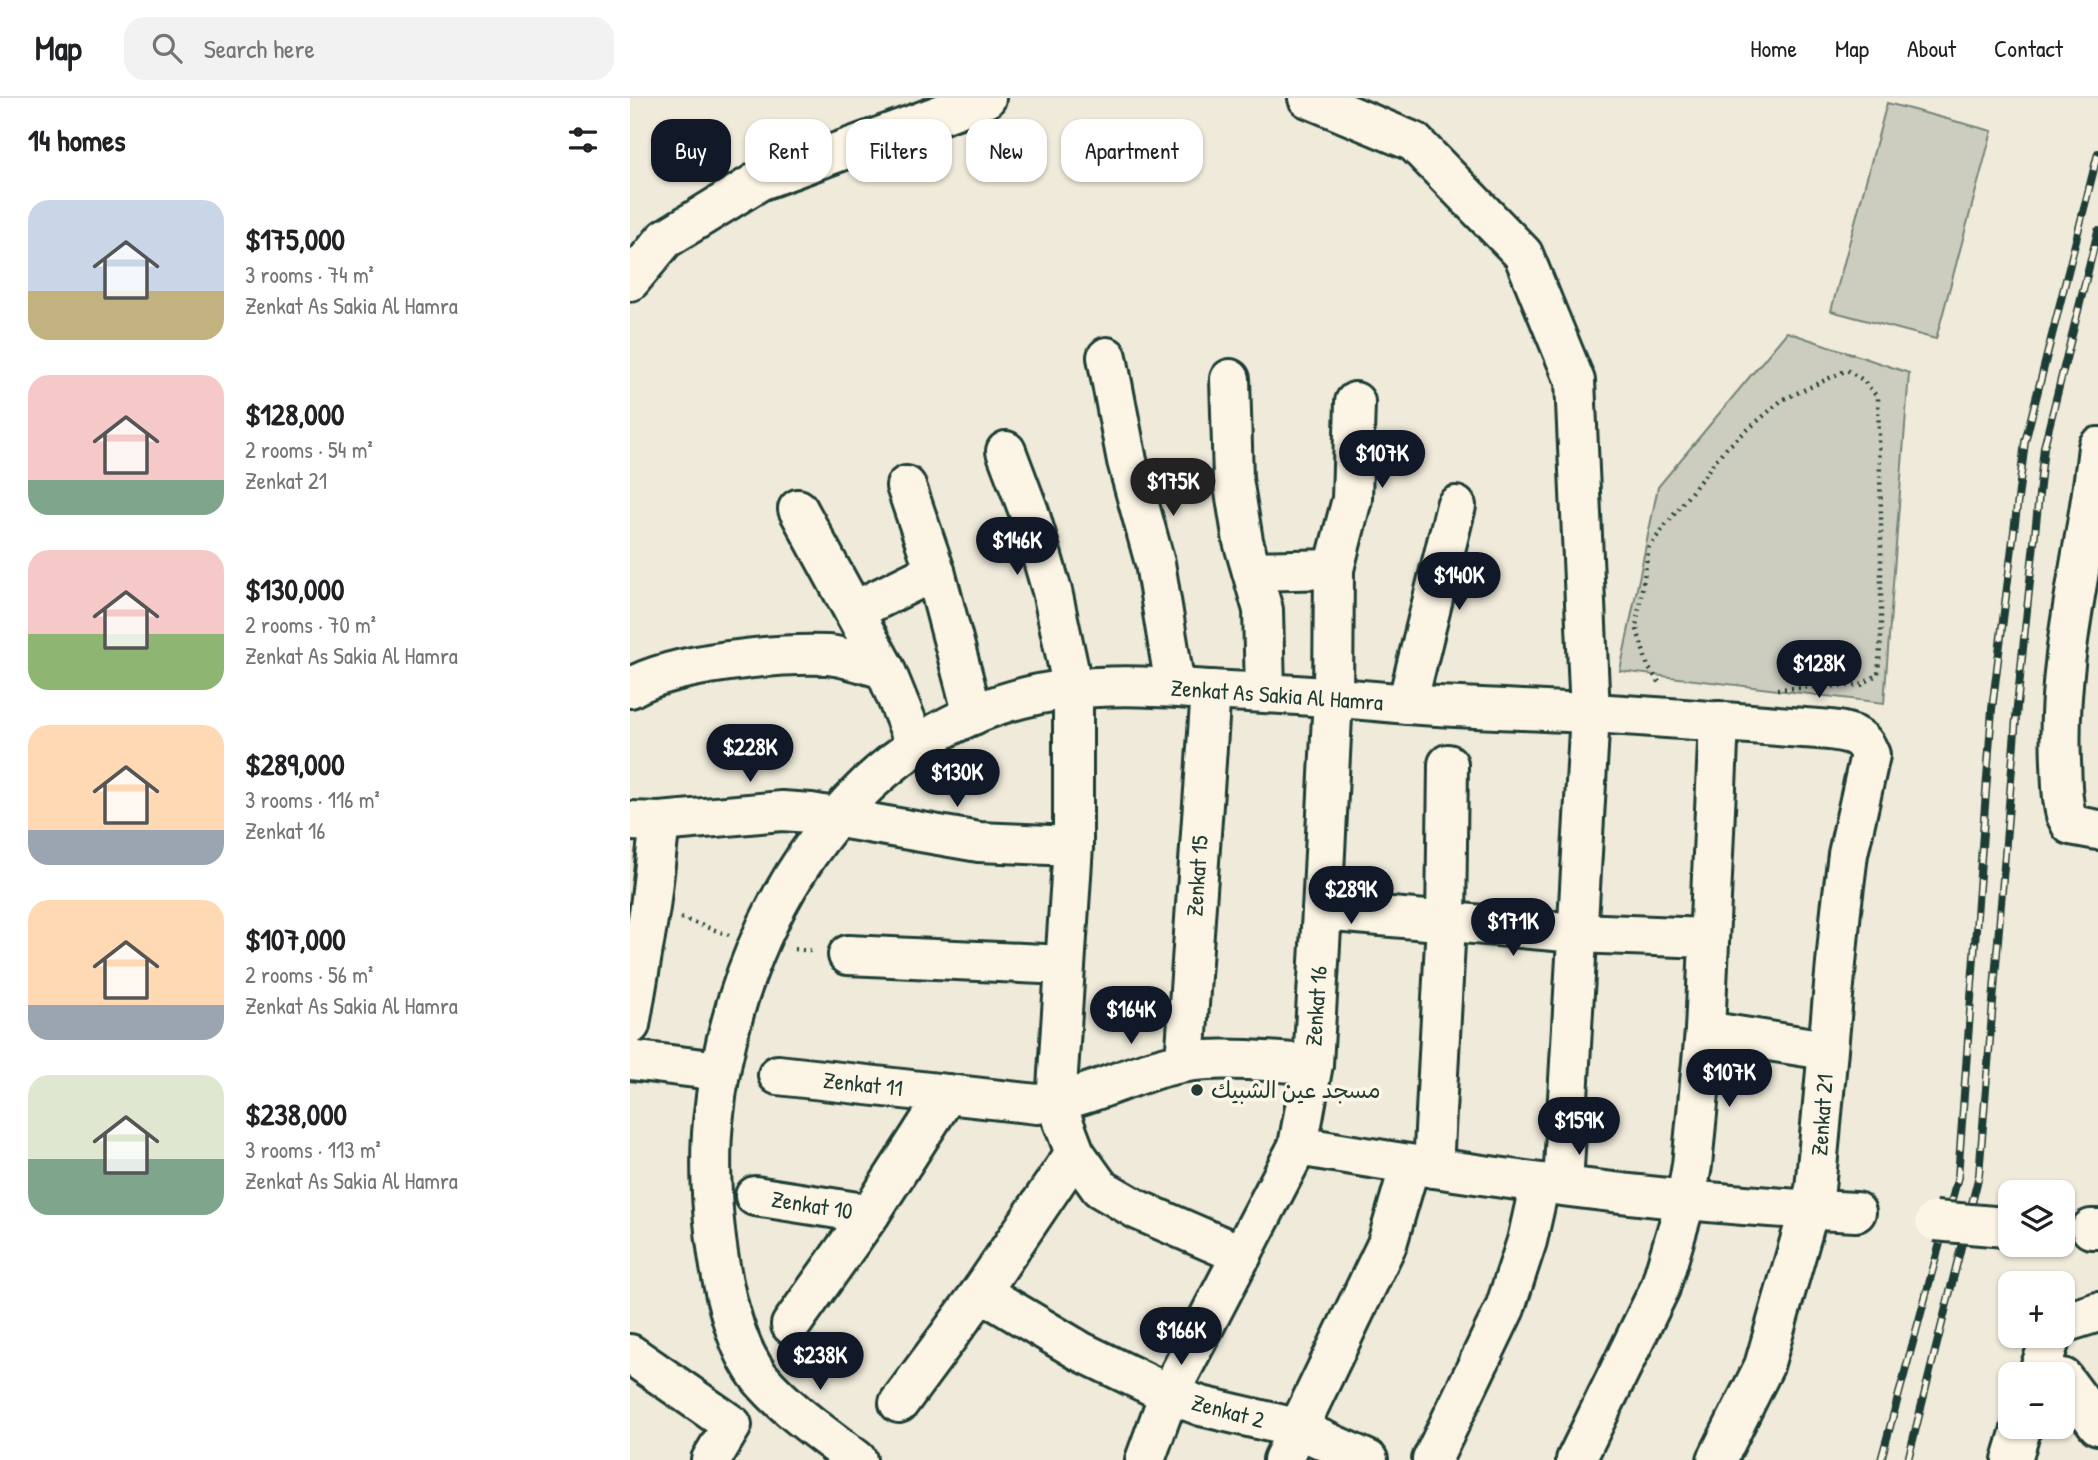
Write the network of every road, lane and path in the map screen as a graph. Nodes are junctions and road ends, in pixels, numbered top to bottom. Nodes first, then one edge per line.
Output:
1 (986, 98) edge
2 (1308, 98) edge
3 (904, 112) edge
4 (630, 281) edge
5 (1107, 357) dead end
6 (1230, 379) dead end
7 (1355, 402) dead end
8 (2098, 447) edge
9 (1006, 451) dead end
10 (906, 486) dead end
11 (1456, 506) dead end
12 (798, 509) dead end
13 (1334, 569) junction
14 (935, 571) junction
15 (1252, 571) junction
16 (854, 611) junction
17 (886, 669) junction
18 (1660, 684) dead end
19 (630, 688) edge
20 (1073, 689) junction
21 (1193, 689) junction
22 (1766, 690) dead end
23 (1265, 692) junction
24 (1333, 697) junction
25 (1407, 704) junction
26 (1590, 713) junction
27 (973, 715) junction
28 (1719, 721) junction
29 (916, 745) junction
30 (1870, 755) joint
31 (1448, 764) dead end
32 (838, 817) junction
33 (645, 822) edge
34 (2098, 830) edge
35 (1073, 846) junction
36 (650, 907) junction
37 (1322, 911) junction
38 (1446, 923) junction
39 (1577, 933) junction
40 (1707, 938) junction
41 (757, 944) junction
42 (849, 955) joint
43 (1065, 965) junction
44 (630, 1026) edge
45 (1705, 1031) junction
46 (1826, 1050) junction
47 (630, 1060) edge
48 (1185, 1062) junction
49 (1313, 1064) junction
50 (720, 1071) junction
51 (778, 1075) dead end
52 (947, 1094) junction
53 (1056, 1102) junction
54 (1298, 1146) junction
55 (1075, 1153) junction
56 (1422, 1166) junction
57 (1551, 1184) junction
58 (755, 1196) dead end
59 (1686, 1200) junction
60 (1809, 1210) junction
61 (1856, 1212) dead end
62 (870, 1214) junction
63 (1935, 1221) dead end
64 (1998, 1226) edge
65 (1242, 1255) junction
66 (981, 1293) junction
67 (2098, 1312) edge
68 (790, 1325) dead end
69 (630, 1354) edge
70 (2054, 1356) edge
71 (1169, 1394) junction
72 (899, 1403) dead end
73 (2098, 1425) edge
74 (2018, 1439) edge
75 (1290, 1444) edge
76 (711, 1460) edge
77 (857, 1460) edge
78 (1144, 1460) edge
79 (1368, 1460) edge
80 (1432, 1460) edge
81 (1576, 1460) edge
82 (1717, 1460) edge
83 (2012, 1460) edge

1 - 3 street
2 - 26 street
3 - 4 street
5 - 21 street, Zenkat 15
6 - 15 street
7 - 13 street, Zenkat 16
8 - 34 street
9 - 20 street
10 - 14 street
11 - 25 street
12 - 16 street
13 - 15 street
13 - 24 street, Zenkat 16
14 - 16 street
14 - 27 street
15 - 23 street
16 - 17 street
17 - 19 street
17 - 29 street
18 - 22 path
20 - 21 street, Zenkat As Sakia Al Hamra
20 - 27 street, Zenkat As Sakia Al Hamra
20 - 35 street
21 - 23 street, Zenkat As Sakia Al Hamra
21 - 48 street, Zenkat 15
23 - 24 street, Zenkat As Sakia Al Hamra
24 - 25 street, Zenkat As Sakia Al Hamra
24 - 37 street, Zenkat 16
25 - 26 street, Zenkat As Sakia Al Hamra
26 - 28 street, Zenkat As Sakia Al Hamra
26 - 39 street
27 - 29 street, Zenkat As Sakia Al Hamra
28 - 30 street, Zenkat As Sakia Al Hamra
28 - 40 street
29 - 32 street, Zenkat As Sakia Al Hamra
30 - 46 street, Zenkat 21
31 - 38 street
32 - 33 street
32 - 35 street
32 - 41 street, Zenkat As Sakia Al Hamra
33 - 36 street
35 - 43 street
36 - 41 path
36 - 44 street
37 - 38 street
37 - 49 street, Zenkat 16
38 - 39 street
38 - 56 street
39 - 40 street
39 - 57 street
40 - 45 street
41 - 42 path
41 - 50 street, Zenkat As Sakia Al Hamra
42 - 43 street
43 - 53 street
45 - 46 street
45 - 59 street
46 - 60 street, Zenkat 21
47 - 50 street
48 - 49 street, Zenkat 11
48 - 53 street, Zenkat 11
49 - 54 street, Zenkat 16
50 - 77 street, Zenkat As Sakia Al Hamra
51 - 52 street, Zenkat 11
52 - 53 street, Zenkat 11
52 - 62 street
53 - 55 street
54 - 56 street
54 - 65 street, Zenkat 16
55 - 65 street
55 - 66 street
56 - 57 street
56 - 75 street
57 - 59 street
57 - 80 street
58 - 62 street, Zenkat 10
59 - 60 street
59 - 81 street
60 - 61 street
60 - 82 street, Zenkat 21
62 - 68 street
63 - 64 street, bridge
65 - 71 street, Zenkat 16
66 - 71 street, Zenkat 2
66 - 72 street
67 - 70 street
69 - 76 street
70 - 73 street
71 - 75 street, Zenkat 2
71 - 78 street, Zenkat 16
74 - 83 street
75 - 79 street, Zenkat 2

